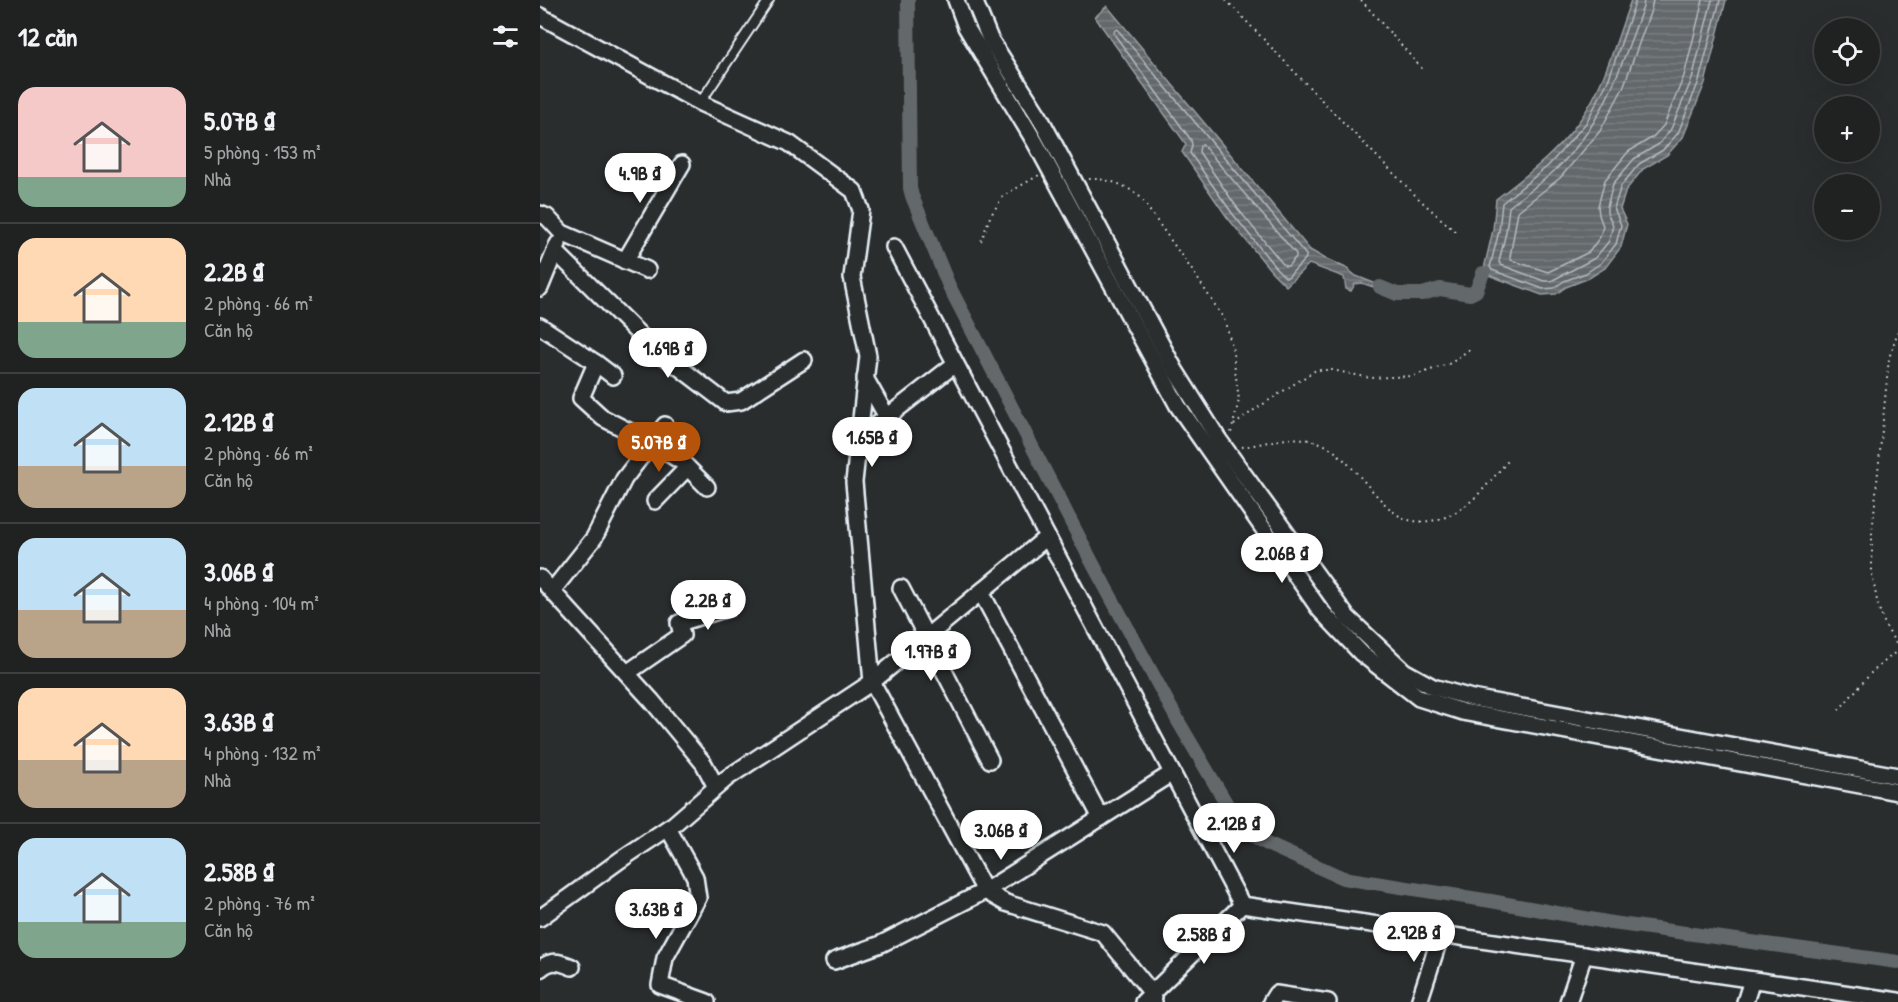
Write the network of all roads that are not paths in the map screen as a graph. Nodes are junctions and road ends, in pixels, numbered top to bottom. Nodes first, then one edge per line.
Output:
1 (769, 0) edge
2 (956, 0) edge
3 (974, 0) edge
4 (540, 16) edge
5 (700, 102) junction
6 (682, 164) dead end
7 (1066, 184) junction
8 (540, 214) edge
9 (562, 233) junction
10 (894, 247) dead end
11 (555, 251) junction
12 (625, 261) junction
13 (647, 270) dead end
14 (540, 288) edge
15 (540, 326) edge
16 (804, 360) dead end
17 (596, 363) junction
18 (955, 364) junction
19 (613, 376) dead end
20 (866, 378) junction
21 (887, 417) junction
22 (665, 425) dead end
23 (859, 439) junction
24 (652, 443) junction
25 (687, 468) junction
26 (707, 487) dead end
27 (656, 501) dead end
28 (1047, 537) junction
29 (540, 579) edge
30 (901, 588) dead end
31 (552, 591) junction
32 (981, 592) junction
33 (728, 608) dead end
34 (926, 637) junction
35 (627, 673) junction
36 (872, 682) junction
37 (1510, 713) junction
38 (990, 760) dead end
39 (1172, 773) junction
40 (1898, 776) edge
41 (716, 787) junction
42 (1898, 792) edge
43 (1101, 818) junction
44 (668, 828) junction
45 (985, 891) junction
46 (1242, 905) junction
47 (540, 918) edge
48 (1441, 934) junction
49 (1584, 955) junction
50 (834, 961) dead end
51 (572, 967) dead end
52 (540, 969) edge
53 (1752, 980) junction
54 (1149, 999) edge
55 (1895, 1001) edge
56 (707, 1002) edge
57 (1271, 1002) edge
58 (1328, 1002) edge
59 (1419, 1002) edge
60 (1568, 1002) edge
61 (1745, 1002) edge

1 - 5 lane
2 - 7 street
3 - 7 street
4 - 5 street
5 - 20 street
6 - 12 street
7 - 37 street
8 - 9 street
9 - 11 street
9 - 12 street
10 - 18 street
11 - 14 street
11 - 16 street
12 - 13 street
15 - 17 street
17 - 19 street
17 - 24 street
18 - 21 street
18 - 28 street
20 - 21 street
20 - 23 street
21 - 23 street
22 - 24 street
23 - 36 street
24 - 25 street
24 - 31 street
25 - 26 street
25 - 27 street
28 - 32 street
28 - 39 street
29 - 31 street
30 - 34 street
31 - 35 street
32 - 34 street
32 - 43 street
33 - 35 street
34 - 36 street
34 - 38 street
35 - 41 street
36 - 41 street
36 - 45 street
37 - 40 street
37 - 42 street
39 - 43 street
39 - 46 street
41 - 44 street
43 - 45 street
44 - 47 street
44 - 56 street
45 - 50 street
45 - 54 street
46 - 48 street
46 - 54 street
48 - 49 street
48 - 59 street
49 - 53 street
49 - 60 street
51 - 52 street
53 - 55 street
53 - 61 street
57 - 58 street

